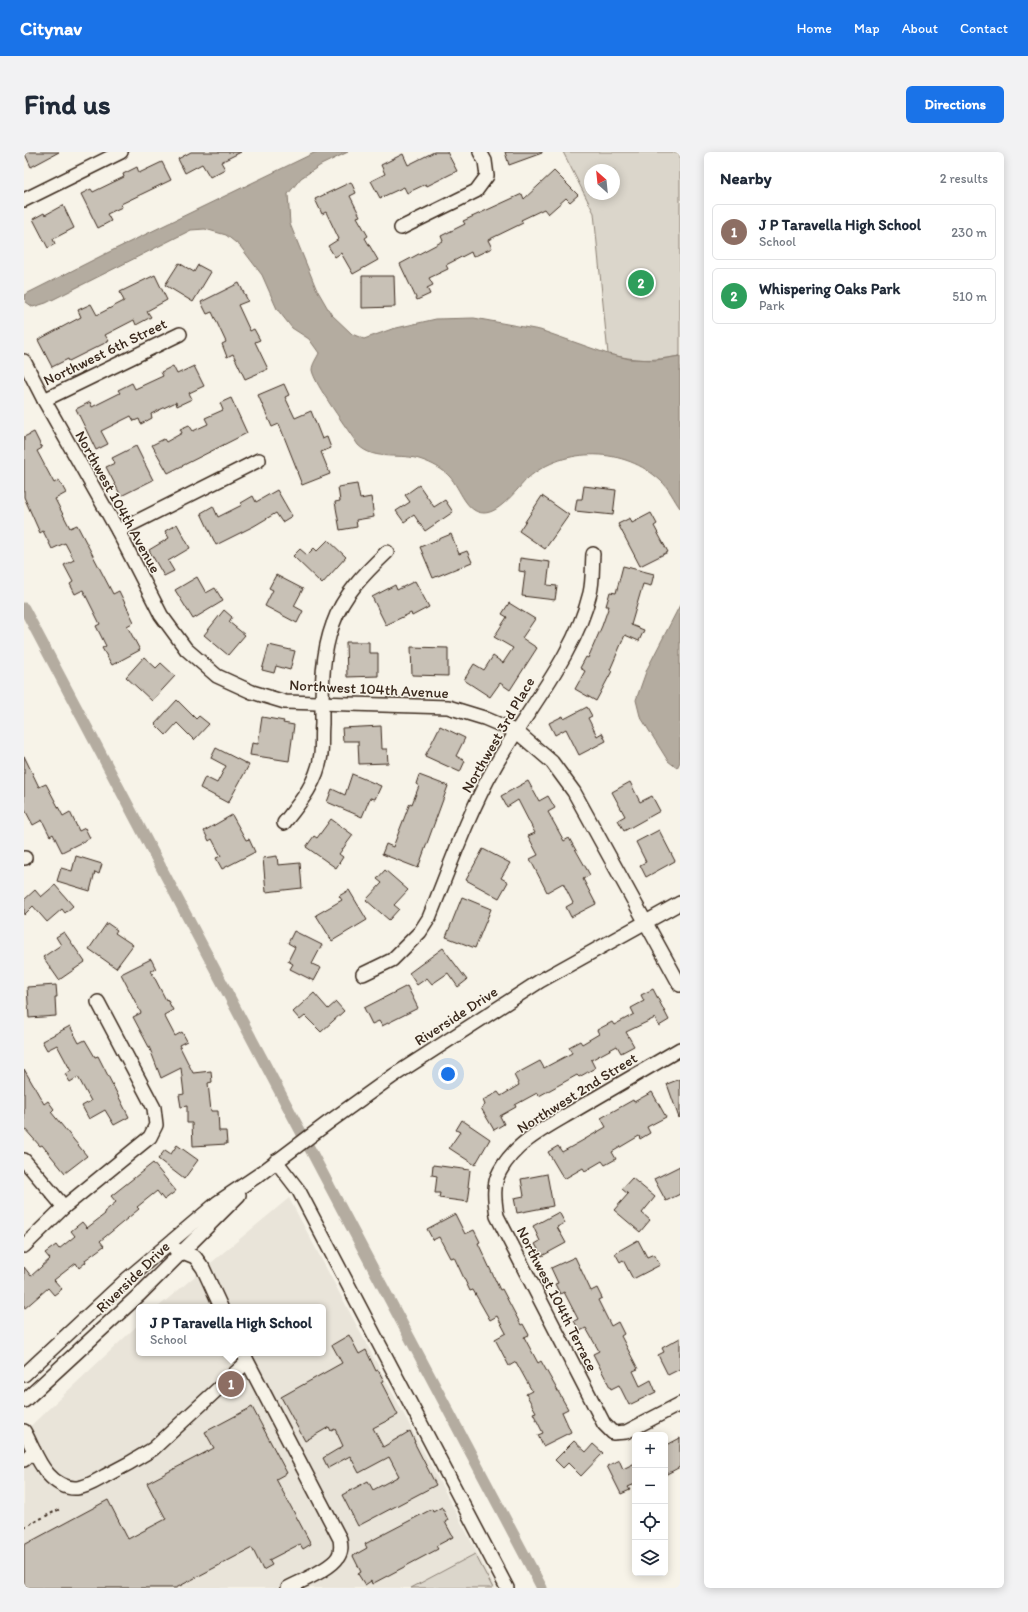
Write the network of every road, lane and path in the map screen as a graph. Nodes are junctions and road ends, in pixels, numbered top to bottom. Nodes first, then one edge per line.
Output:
1 (121, 152) edge
2 (480, 152) edge
3 (24, 200) edge
4 (401, 228) dead end
5 (180, 334) dead end
6 (24, 361) edge
7 (44, 400) junction
8 (259, 460) dead end
9 (118, 531) junction
10 (387, 552) dead end
11 (593, 554) dead end
12 (322, 704) junction
13 (517, 732) junction
14 (284, 823) dead end
15 (680, 903) edge
16 (646, 921) junction
17 (363, 974) dead end
18 (680, 985) edge
19 (98, 1002) dead end
20 (680, 1049) edge
21 (24, 1160) edge
22 (276, 1161) junction
23 (499, 1173) joint
24 (260, 1174) junction
25 (64, 1207) junction
26 (24, 1246) edge
27 (166, 1247) junction
28 (183, 1251) junction
29 (218, 1302) edge
30 (245, 1358) edge
31 (24, 1375) edge
32 (24, 1401) edge
33 (680, 1404) edge
34 (24, 1431) edge
35 (34, 1451) junction
36 (24, 1460) edge
37 (60, 1509) dead end
38 (24, 1527) edge
39 (288, 1588) edge
40 (507, 1588) edge

1 - 3 street
2 - 4 street
5 - 7 street, Northwest 6th Street
6 - 7 street, Northwest 104th Avenue
7 - 9 street, Northwest 104th Avenue
8 - 9 street
9 - 12 street, Northwest 104th Avenue
10 - 12 street
11 - 13 street, Northwest 3rd Place
12 - 13 street, Northwest 104th Avenue
12 - 14 street
13 - 16 street, Northwest 104th Avenue
13 - 17 street, Northwest 3rd Place
15 - 16 street, Riverside Drive
16 - 18 street, Northwest 104th Avenue
16 - 22 street, Riverside Drive
19 - 25 street
20 - 23 street, Northwest 2nd Street
21 - 25 street
22 - 24 street, Riverside Drive
22 - 40 street
23 - 33 street, Northwest 104th Terrace
24 - 27 street, Riverside Drive
24 - 28 street, Riverside Drive
25 - 26 street
27 - 28 street
27 - 31 street, Riverside Drive
28 - 29 street
28 - 32 street, Riverside Drive
30 - 35 street
30 - 39 street
34 - 35 street
35 - 36 street
37 - 38 path

